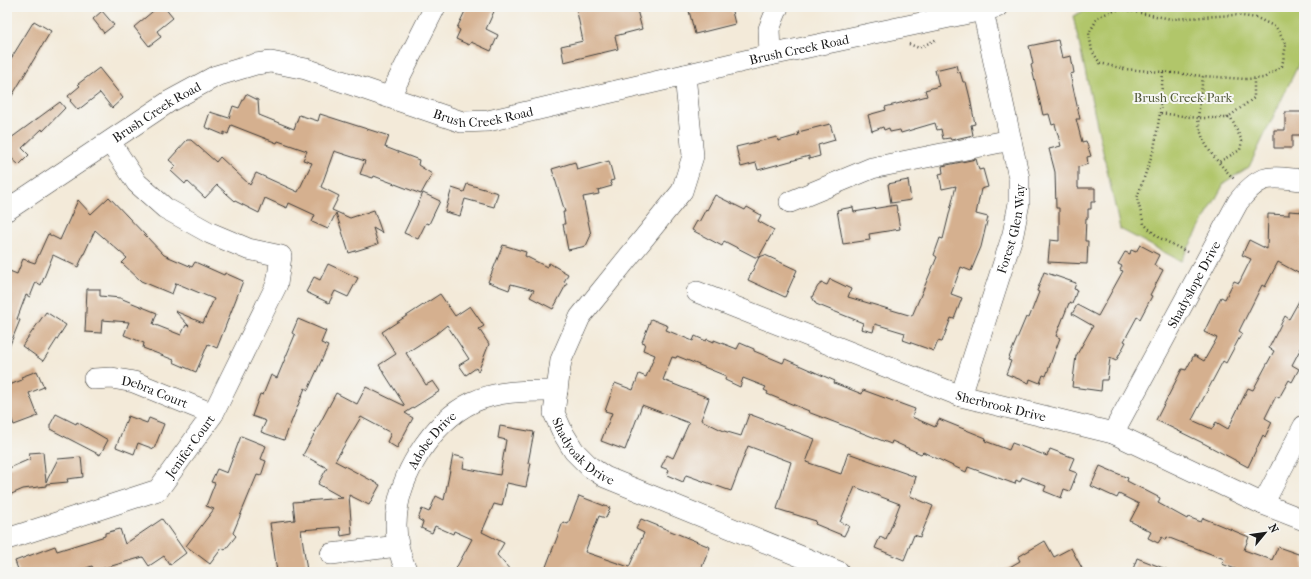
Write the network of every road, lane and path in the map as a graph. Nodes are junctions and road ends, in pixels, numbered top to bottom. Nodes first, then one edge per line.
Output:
1 (435, 7) edge
2 (778, 7) edge
3 (990, 9) edge
4 (770, 55) junction
5 (1163, 72) junction
6 (685, 75) junction
7 (1203, 76) junction
8 (1254, 79) junction
9 (390, 96) junction
10 (1160, 113) junction
11 (1198, 118) junction
12 (1226, 118) junction
13 (1011, 140) junction
14 (110, 142) junction
15 (1219, 162) junction
16 (1304, 180) edge
17 (1246, 192) junction
18 (790, 202) dead end
19 (7, 210) edge
20 (1187, 252) dead end
21 (697, 292) dead end
22 (94, 379) dead end
23 (557, 391) junction
24 (961, 396) junction
25 (213, 414) junction
26 (1304, 426) edge
27 (1113, 433) junction
28 (1263, 504) junction
29 (1304, 520) edge
30 (7, 539) edge
31 (398, 546) junction
32 (331, 554) dead end
33 (407, 572) edge
34 (839, 572) edge

1 - 9 street
2 - 4 street
3 - 4 street, Brush Creek Road
3 - 13 street, Forest Glen Way
4 - 6 street, Brush Creek Road
5 - 7 path
5 - 8 path
5 - 10 path
6 - 9 street, Brush Creek Road
6 - 23 street, Shadyoak Drive
7 - 8 path
7 - 11 path
8 - 12 path
9 - 14 street, Brush Creek Road
10 - 11 path
10 - 20 path
11 - 12 path
11 - 15 path
12 - 15 path
13 - 18 street
13 - 24 street, Forest Glen Way
14 - 19 street, Brush Creek Road
14 - 25 street, Jenifer Court
15 - 17 path
16 - 17 street, Shadyslope Drive
17 - 27 street, Shadyslope Drive
21 - 24 street, Sherbrook Drive
22 - 25 street, Debra Court
23 - 31 street, Adobe Drive
23 - 34 street, Shadyoak Drive
24 - 27 street, Sherbrook Drive
25 - 30 street, Jenifer Court
26 - 28 street
27 - 28 street, Sherbrook Drive
28 - 29 street, Sherbrook Drive
31 - 32 street
31 - 33 street, Adobe Drive

